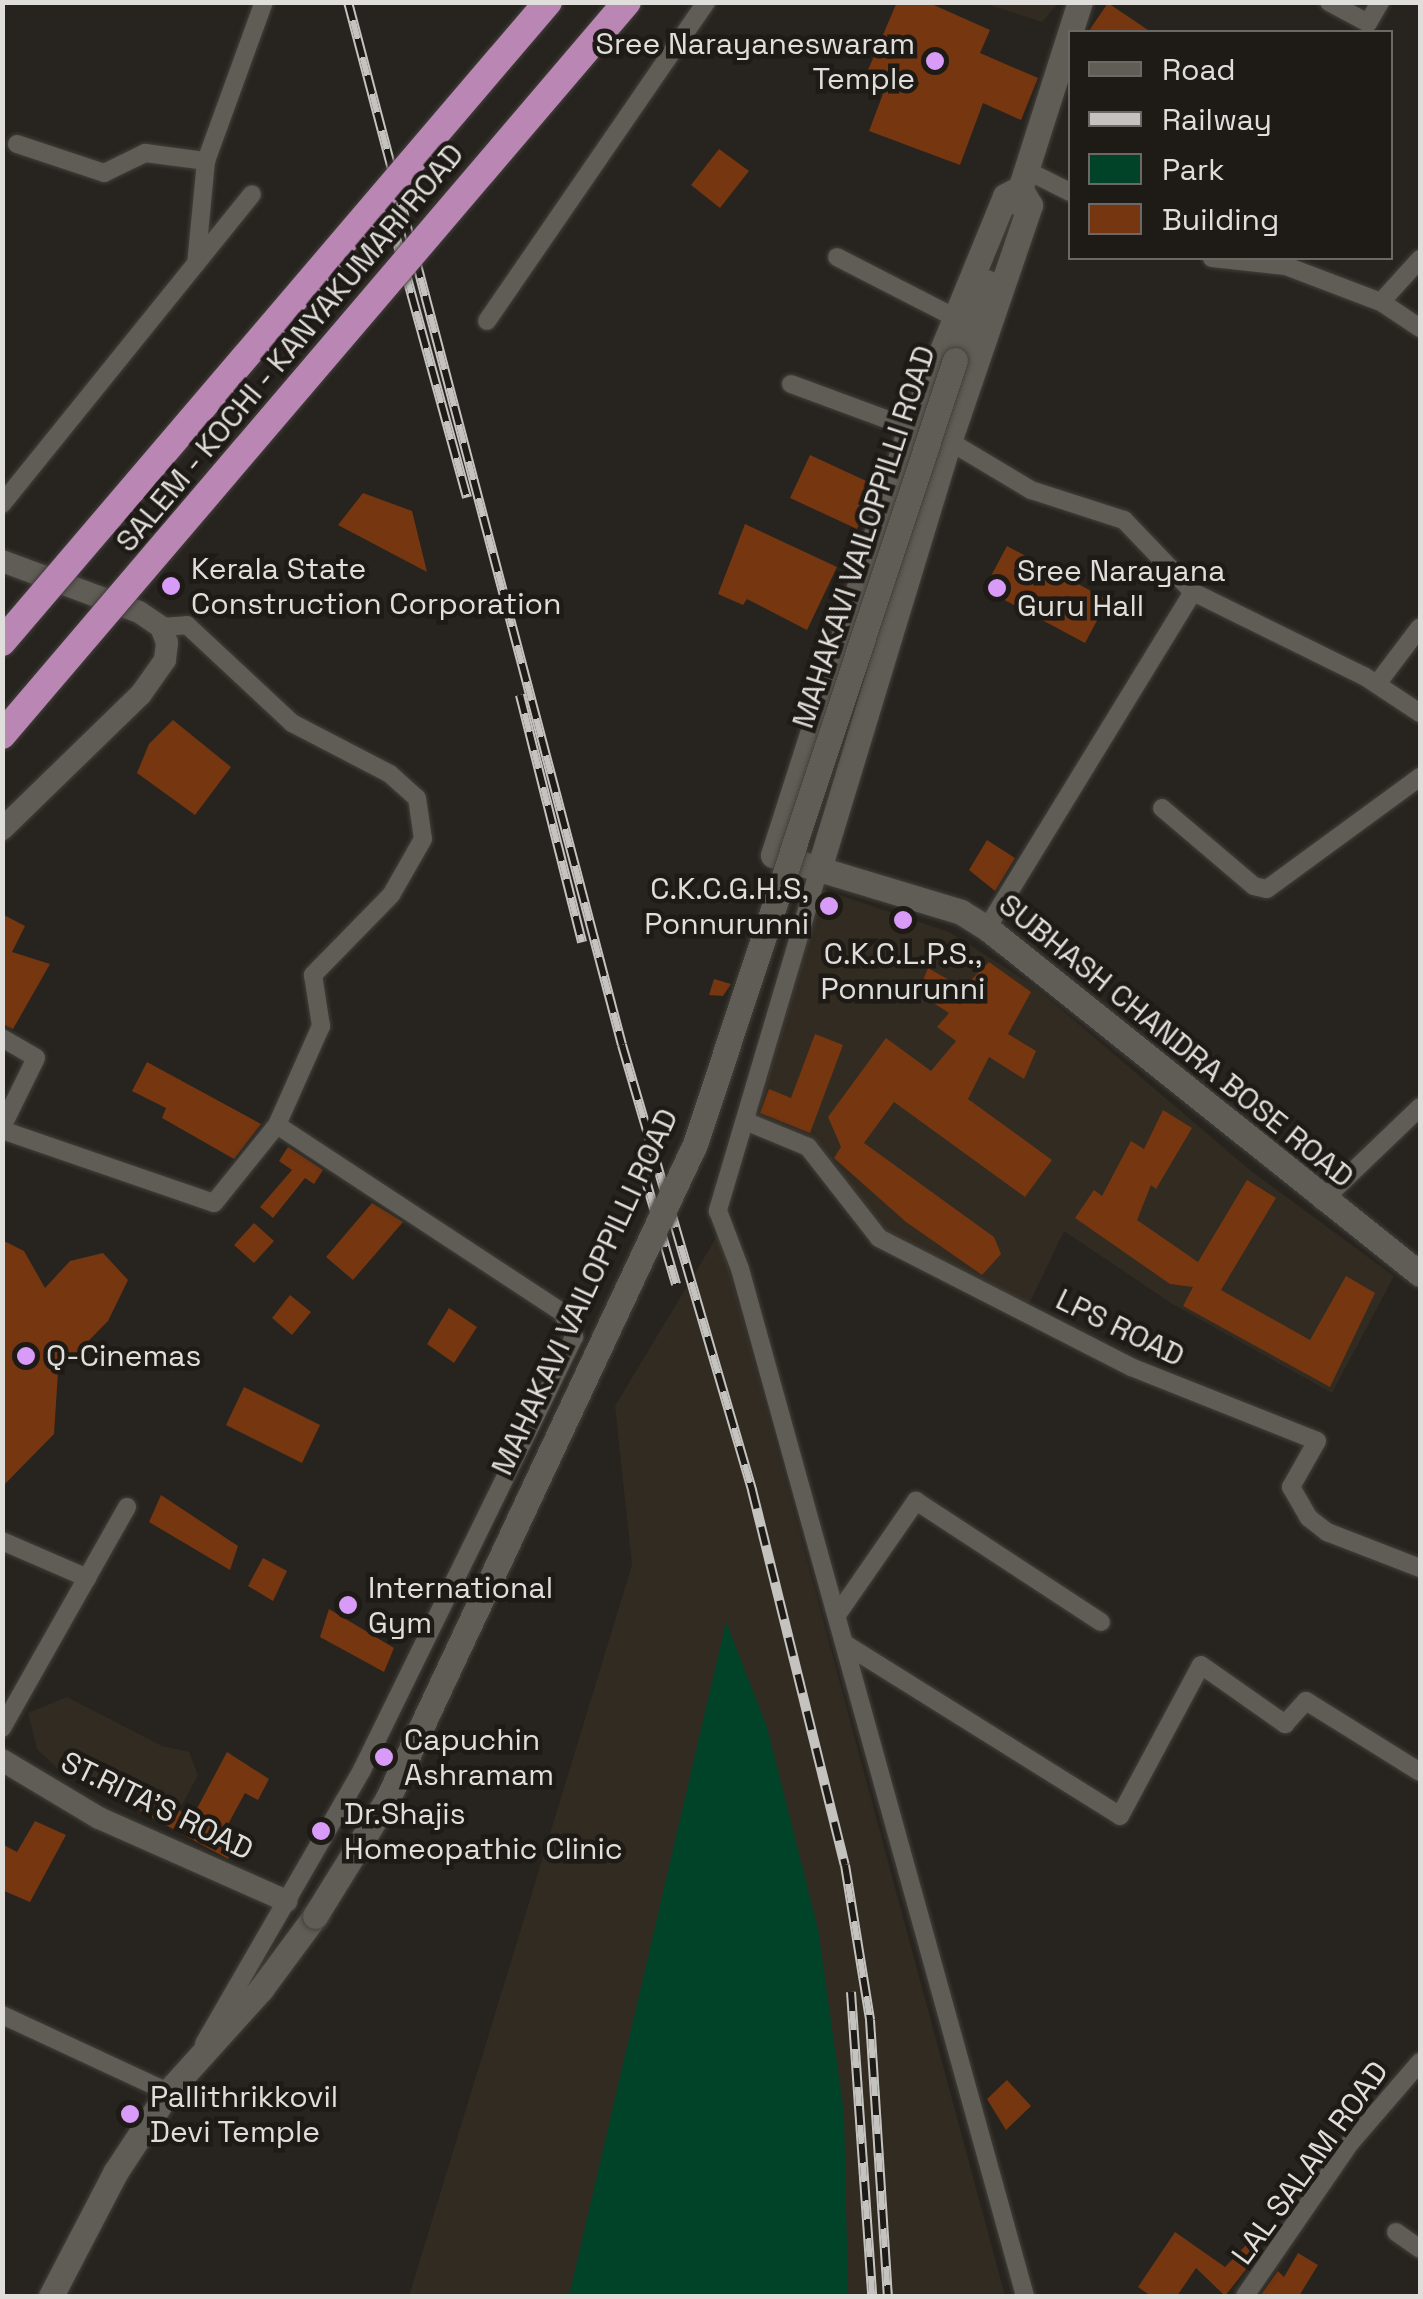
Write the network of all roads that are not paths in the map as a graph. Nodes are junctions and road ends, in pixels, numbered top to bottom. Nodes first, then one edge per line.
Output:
1 (264, 2) edge
2 (548, 2) edge
3 (627, 2) edge
4 (706, 2) edge
5 (1080, 2) edge
6 (1329, 2) edge
7 (1380, 2) edge
8 (1366, 28) edge
9 (1071, 30) edge
10 (1068, 39) edge
11 (17, 144) dead end
12 (206, 161) junction
13 (1023, 179) junction
14 (1068, 191) edge
15 (252, 194) dead end
16 (837, 257) dead end
17 (1420, 258) edge
18 (1264, 261) edge
19 (196, 264) junction
20 (1381, 302) junction
21 (952, 316) junction
22 (487, 321) dead end
23 (1420, 328) edge
24 (791, 384) dead end
25 (910, 428) junction
26 (949, 441) junction
27 (2, 504) edge
28 (2, 561) edge
29 (1194, 592) junction
30 (161, 627) junction
31 (1420, 627) edge
32 (2, 642) edge
33 (1376, 684) junction
34 (1420, 713) edge
35 (2, 735) edge
36 (1420, 776) edge
37 (1162, 808) dead end
38 (2, 829) edge
39 (819, 870) junction
40 (987, 928) junction
41 (2, 1038) edge
42 (1420, 1108) edge
43 (744, 1121) junction
44 (277, 1125) junction
45 (2, 1129) edge
46 (1322, 1200) junction
47 (1420, 1274) edge
48 (126, 1508) dead end
49 (2, 1541) edge
50 (1420, 1568) edge
51 (87, 1578) junction
52 (837, 1615) junction
53 (1101, 1622) dead end
54 (845, 1644) junction
55 (2, 1728) edge
56 (2, 1760) edge
57 (1420, 1772) edge
58 (286, 1901) junction
59 (2, 2015) edge
60 (202, 2049) junction
61 (1420, 2062) edge
62 (168, 2092) junction
63 (1396, 2232) dead end
64 (1420, 2249) edge
65 (55, 2296) edge
66 (1025, 2296) edge
67 (1245, 2296) edge

1 - 12 street
2 - 32 highway, SALEM - KOCHI - KANYAKUMARI ROAD, bridge
3 - 35 highway, SALEM - KOCHI - KANYAKUMARI ROAD, bridge
4 - 22 street
5 - 9 main road, MAHAKAVI VAILOPPILLI ROAD
6 - 8 street
7 - 8 street
10 - 13 main road, MAHAKAVI VAILOPPILLI ROAD
11 - 12 street
12 - 19 street
13 - 14 street
13 - 21 main road
13 - 26 main road
13 - 60 main road, MAHAKAVI VAILOPPILLI ROAD, bridge
15 - 19 street
16 - 21 street
17 - 20 street
18 - 20 street
19 - 27 street
20 - 23 street
21 - 25 main road
24 - 25 street
25 - 39 main road, SUBHASH CHANDRA BOSE ROAD
26 - 29 street
26 - 39 main road
28 - 30 street
29 - 33 street
29 - 40 street
30 - 38 street
30 - 44 street
31 - 33 street
33 - 34 street
36 - 37 street
39 - 40 main road, SUBHASH CHANDRA BOSE ROAD
39 - 43 street
40 - 46 main road, SUBHASH CHANDRA BOSE ROAD
41 - 45 street
42 - 46 street
43 - 50 street, LPS ROAD
43 - 52 street
44 - 45 street
44 - 58 street
46 - 47 main road, SUBHASH CHANDRA BOSE ROAD
48 - 51 street
49 - 51 street
51 - 55 street
52 - 53 street
52 - 54 street
54 - 57 street
54 - 66 street
56 - 58 street, ST.RITA'S ROAD
58 - 60 street
59 - 62 street
60 - 62 main road, MAHAKAVI VAILOPPILLI ROAD
61 - 67 street, LAL SALAM ROAD
62 - 65 main road, MAHAKAVI VAILOPPILLI ROAD
63 - 64 street

